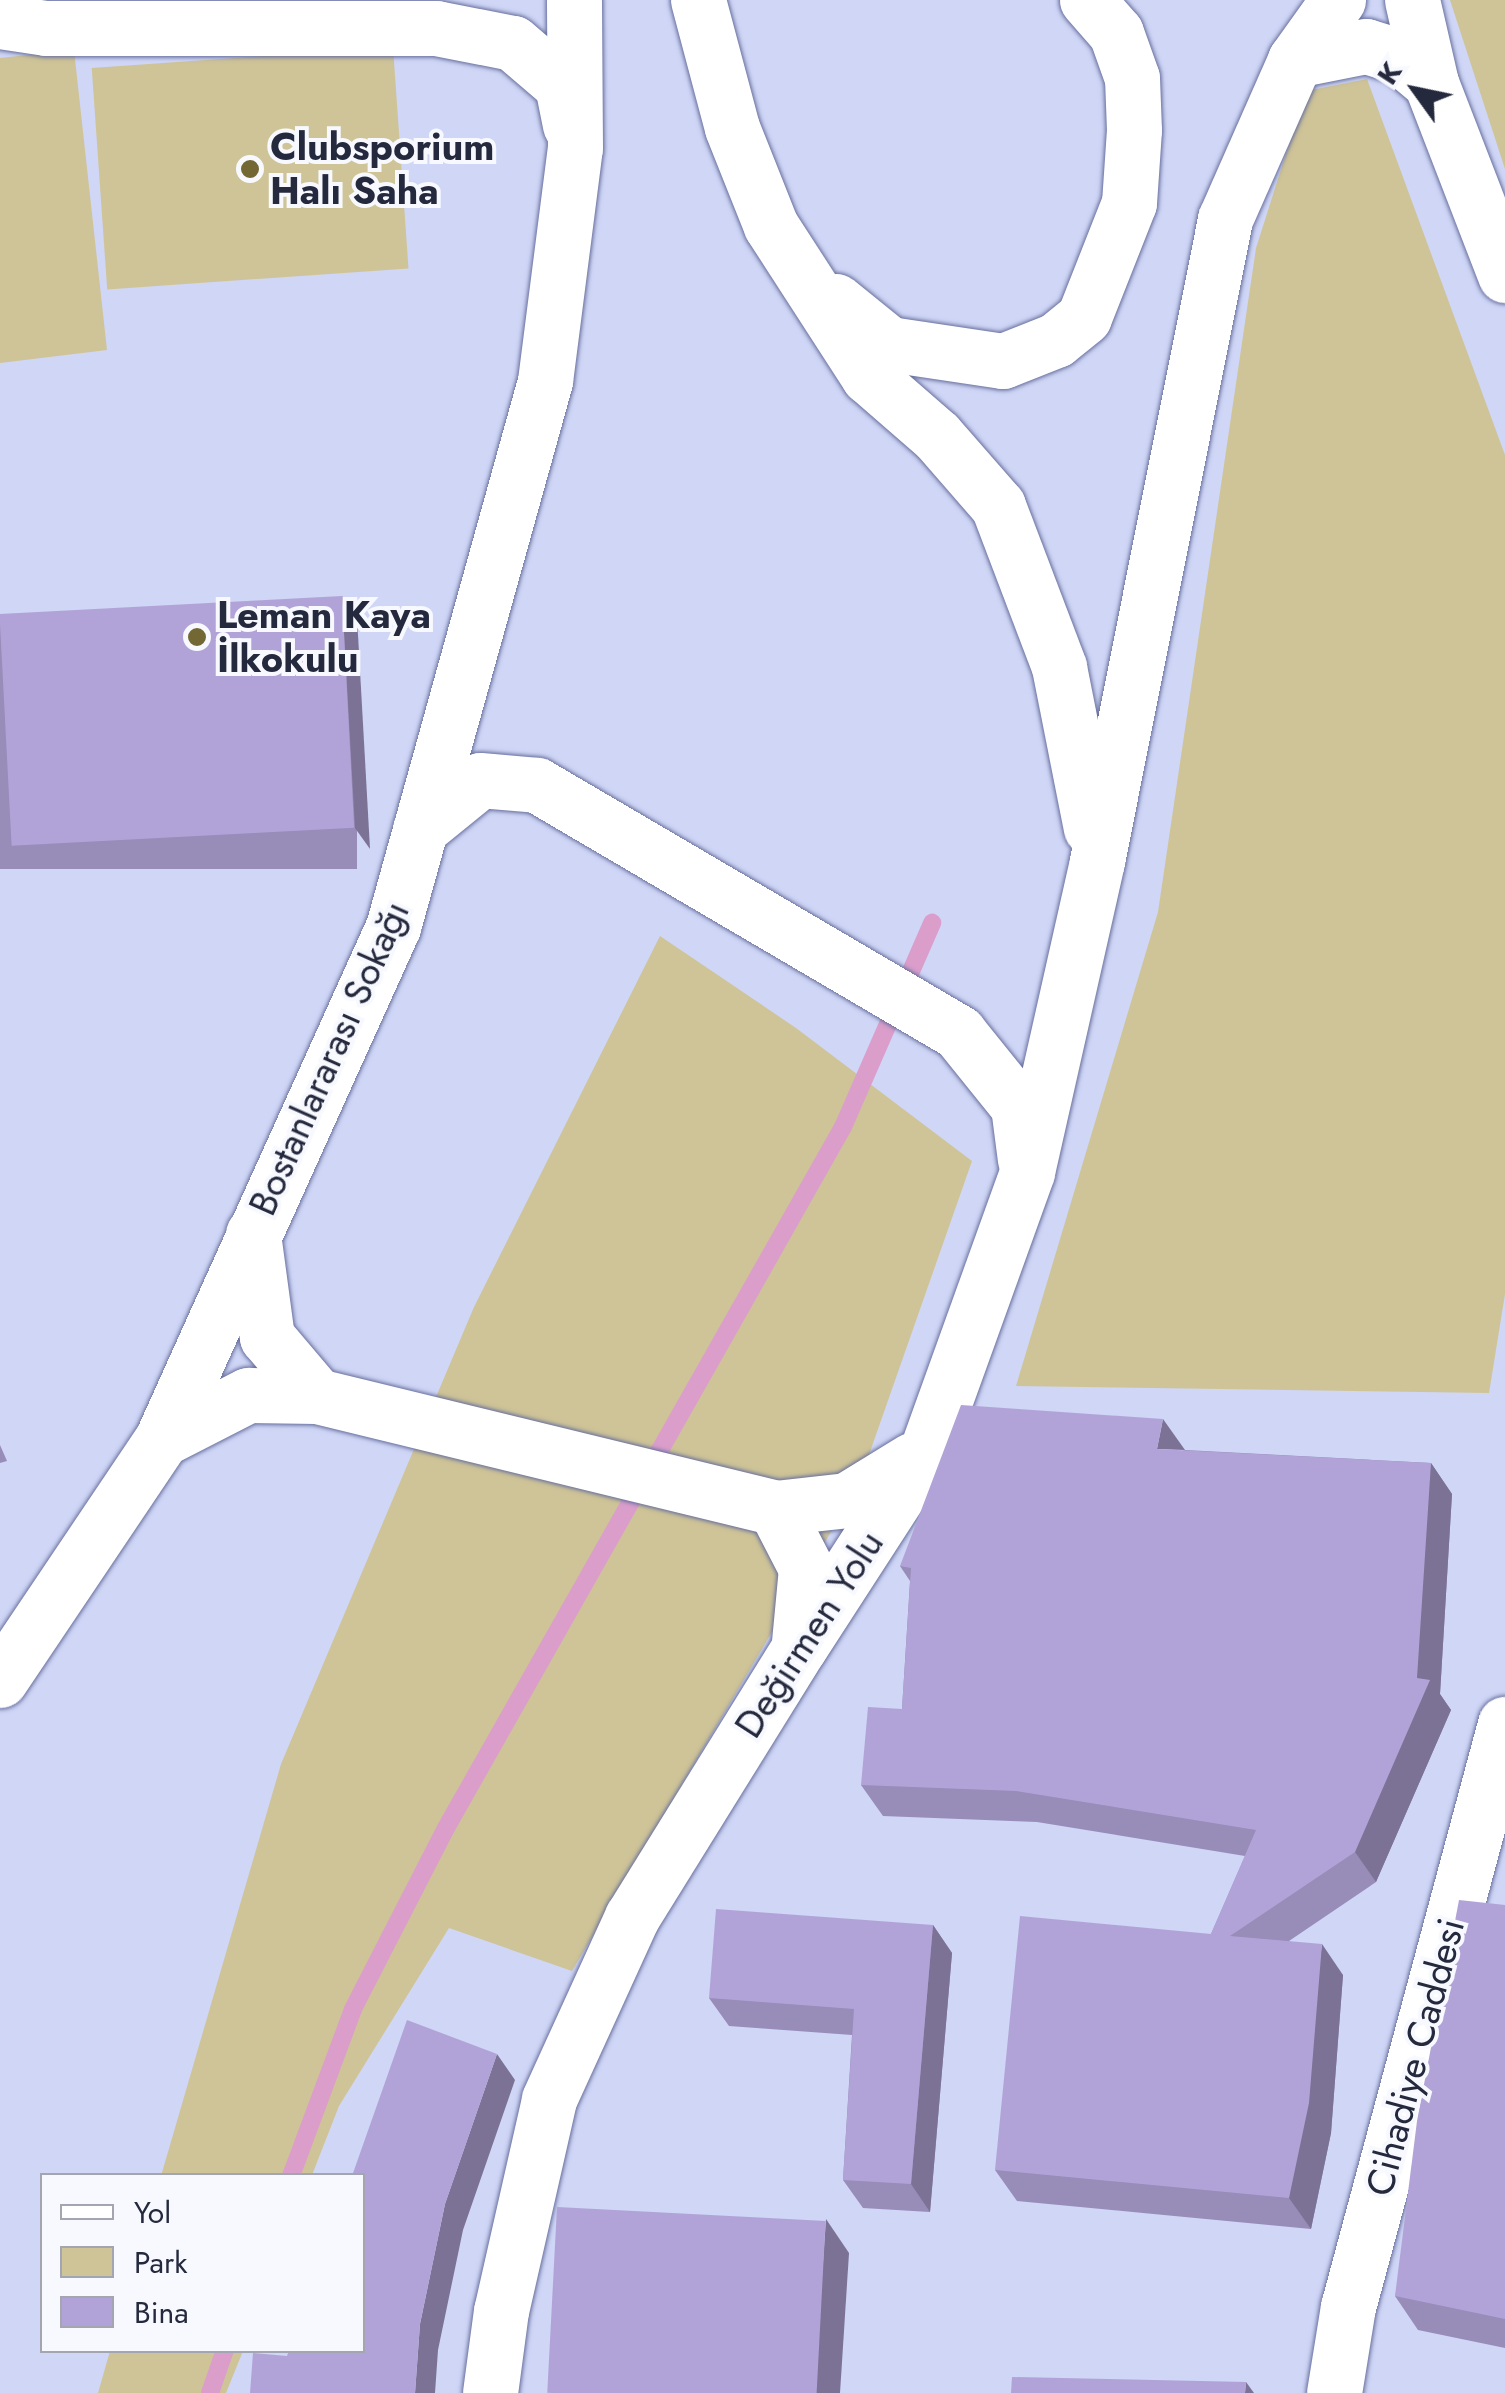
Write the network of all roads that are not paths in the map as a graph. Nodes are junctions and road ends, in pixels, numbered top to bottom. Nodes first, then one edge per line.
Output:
1 (574, 0) edge
2 (698, 0) edge
3 (1086, 0) edge
4 (1338, 0) edge
5 (1412, 0) edge
6 (0, 21) edge
7 (1295, 60) junction
8 (1431, 83) junction
9 (575, 148) junction
10 (770, 226) junction
11 (1505, 275) edge
12 (420, 829) junction
13 (1098, 861) junction
14 (1027, 1172) junction
15 (252, 1234) junction
16 (317, 1396) junction
17 (162, 1439) junction
18 (927, 1450) junction
19 (775, 1508) junction
20 (799, 1648) junction
21 (0, 1680) edge
22 (1505, 1724) edge
23 (1489, 1843) edge
24 (490, 2393) edge
25 (1334, 2393) edge

1 - 9 main road
2 - 10 main road
3 - 10 main road
4 - 7 main road, Değirmen Yolu
5 - 8 main road
6 - 9 main road
7 - 8 main road
7 - 13 main road, Değirmen Yolu
8 - 11 main road
9 - 12 main road, Bostanlararası Sokağı
10 - 13 main road
12 - 14 main road
12 - 15 main road, Bostanlararası Sokağı
13 - 14 main road, Değirmen Yolu
14 - 18 main road, Değirmen Yolu
15 - 16 main road
15 - 17 main road, Bostanlararası Sokağı
16 - 17 main road
16 - 19 main road
17 - 21 main road, Bostanlararası Sokağı
18 - 19 main road
18 - 20 main road, Değirmen Yolu
19 - 20 main road
20 - 24 main road, Değirmen Yolu
22 - 23 main road, Cihadiye Caddesi
23 - 25 main road, Cihadiye Caddesi

